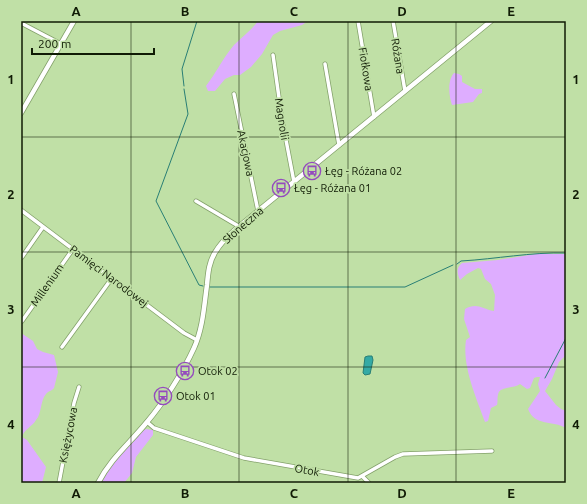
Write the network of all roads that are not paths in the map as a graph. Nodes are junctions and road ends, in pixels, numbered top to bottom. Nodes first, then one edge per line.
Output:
1 (74, 21) edge
2 (358, 21) edge
3 (393, 21) edge
4 (490, 21) edge
5 (21, 22) edge
6 (61, 44) junction
7 (273, 55) dead end
8 (325, 64) dead end
9 (405, 91) junction
10 (234, 94) dead end
11 (21, 113) edge
12 (374, 117) junction
13 (339, 145) junction
14 (294, 182) junction
15 (196, 201) dead end
16 (21, 210) edge
17 (258, 211) junction
18 (43, 227) junction
19 (240, 227) junction
20 (73, 249) junction
21 (22, 257) edge
22 (112, 278) junction
23 (22, 321) edge
24 (197, 340) junction
25 (62, 347) dead end
26 (79, 387) dead end
27 (147, 422) junction
28 (492, 451) dead end
29 (362, 476) junction
30 (59, 483) edge
31 (98, 483) edge
32 (369, 483) edge

1 - 6 street
2 - 12 street, Fiołkowa
3 - 9 street, Różana
4 - 9 street, Słoneczna
5 - 6 street
6 - 11 street
7 - 14 street, Magnolii
8 - 13 street
9 - 12 street, Słoneczna
10 - 17 street, Akacjowa
12 - 13 street, Słoneczna
13 - 14 street, Słoneczna
14 - 17 street, Słoneczna
15 - 19 street
16 - 18 street, Pamięci Narodowej
17 - 19 street, Słoneczna
18 - 20 street, Pamięci Narodowej
18 - 21 street
19 - 24 street, Słoneczna
20 - 22 street, Pamięci Narodowej
20 - 23 street, Millenium
22 - 24 street, Pamięci Narodowej
22 - 25 street
24 - 27 street, Słoneczna
26 - 30 street, Księżycowa
27 - 29 street, Otok
27 - 31 street, Słoneczna
28 - 29 street
29 - 32 street

